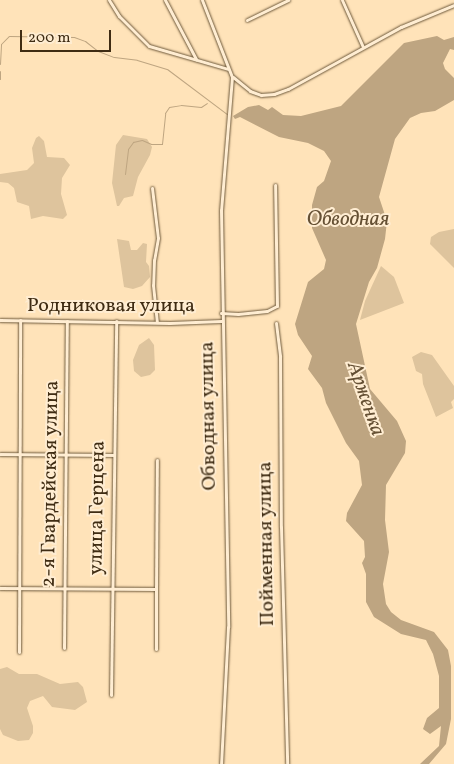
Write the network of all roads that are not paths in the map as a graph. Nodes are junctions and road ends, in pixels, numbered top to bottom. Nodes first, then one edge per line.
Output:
1 (108, 0) edge
2 (165, 0) edge
3 (202, 0) edge
4 (288, 0) edge
5 (342, 0) edge
6 (454, 5) edge
7 (247, 20) dead end
8 (363, 47) junction
9 (197, 60) junction
10 (228, 69) junction
11 (232, 76) junction
12 (275, 185) dead end
13 (152, 188) dead end
14 (221, 313) junction
15 (0, 320) edge
16 (20, 320) junction
17 (67, 321) junction
18 (116, 321) junction
19 (221, 321) junction
20 (157, 322) junction
21 (276, 324) dead end
22 (0, 454) edge
23 (20, 455) junction
24 (67, 455) junction
25 (114, 455) junction
26 (157, 460) dead end
27 (65, 587) junction
28 (0, 588) edge
29 (19, 588) junction
30 (112, 589) junction
31 (156, 589) junction
32 (64, 648) dead end
33 (156, 649) dead end
34 (19, 652) dead end
35 (111, 695) dead end
36 (222, 764) edge
37 (288, 764) edge

1 - 9 street
2 - 9 street
3 - 10 street
4 - 7 street
5 - 8 street
6 - 8 street
8 - 11 street
9 - 10 street
10 - 11 street
11 - 14 street, Обводная улица
12 - 14 street
13 - 20 street
14 - 19 street, Обводная улица
15 - 16 street, Родниковая улица
16 - 17 street, Родниковая улица
16 - 23 street
17 - 18 street, Родниковая улица
17 - 24 street, 2-я Гвардейская улица
18 - 20 street, Родниковая улица
18 - 25 street, улица Герцена
19 - 20 street, Родниковая улица
19 - 36 street, Обводная улица
21 - 37 street, Пойменная улица
22 - 23 street
23 - 24 street
23 - 29 street
24 - 25 street
24 - 27 street, 2-я Гвардейская улица
25 - 30 street, улица Герцена
26 - 31 street
27 - 29 street
27 - 30 street
27 - 32 street, 2-я Гвардейская улица
28 - 29 street
29 - 34 street
30 - 31 street
30 - 35 street, улица Герцена
31 - 33 street

